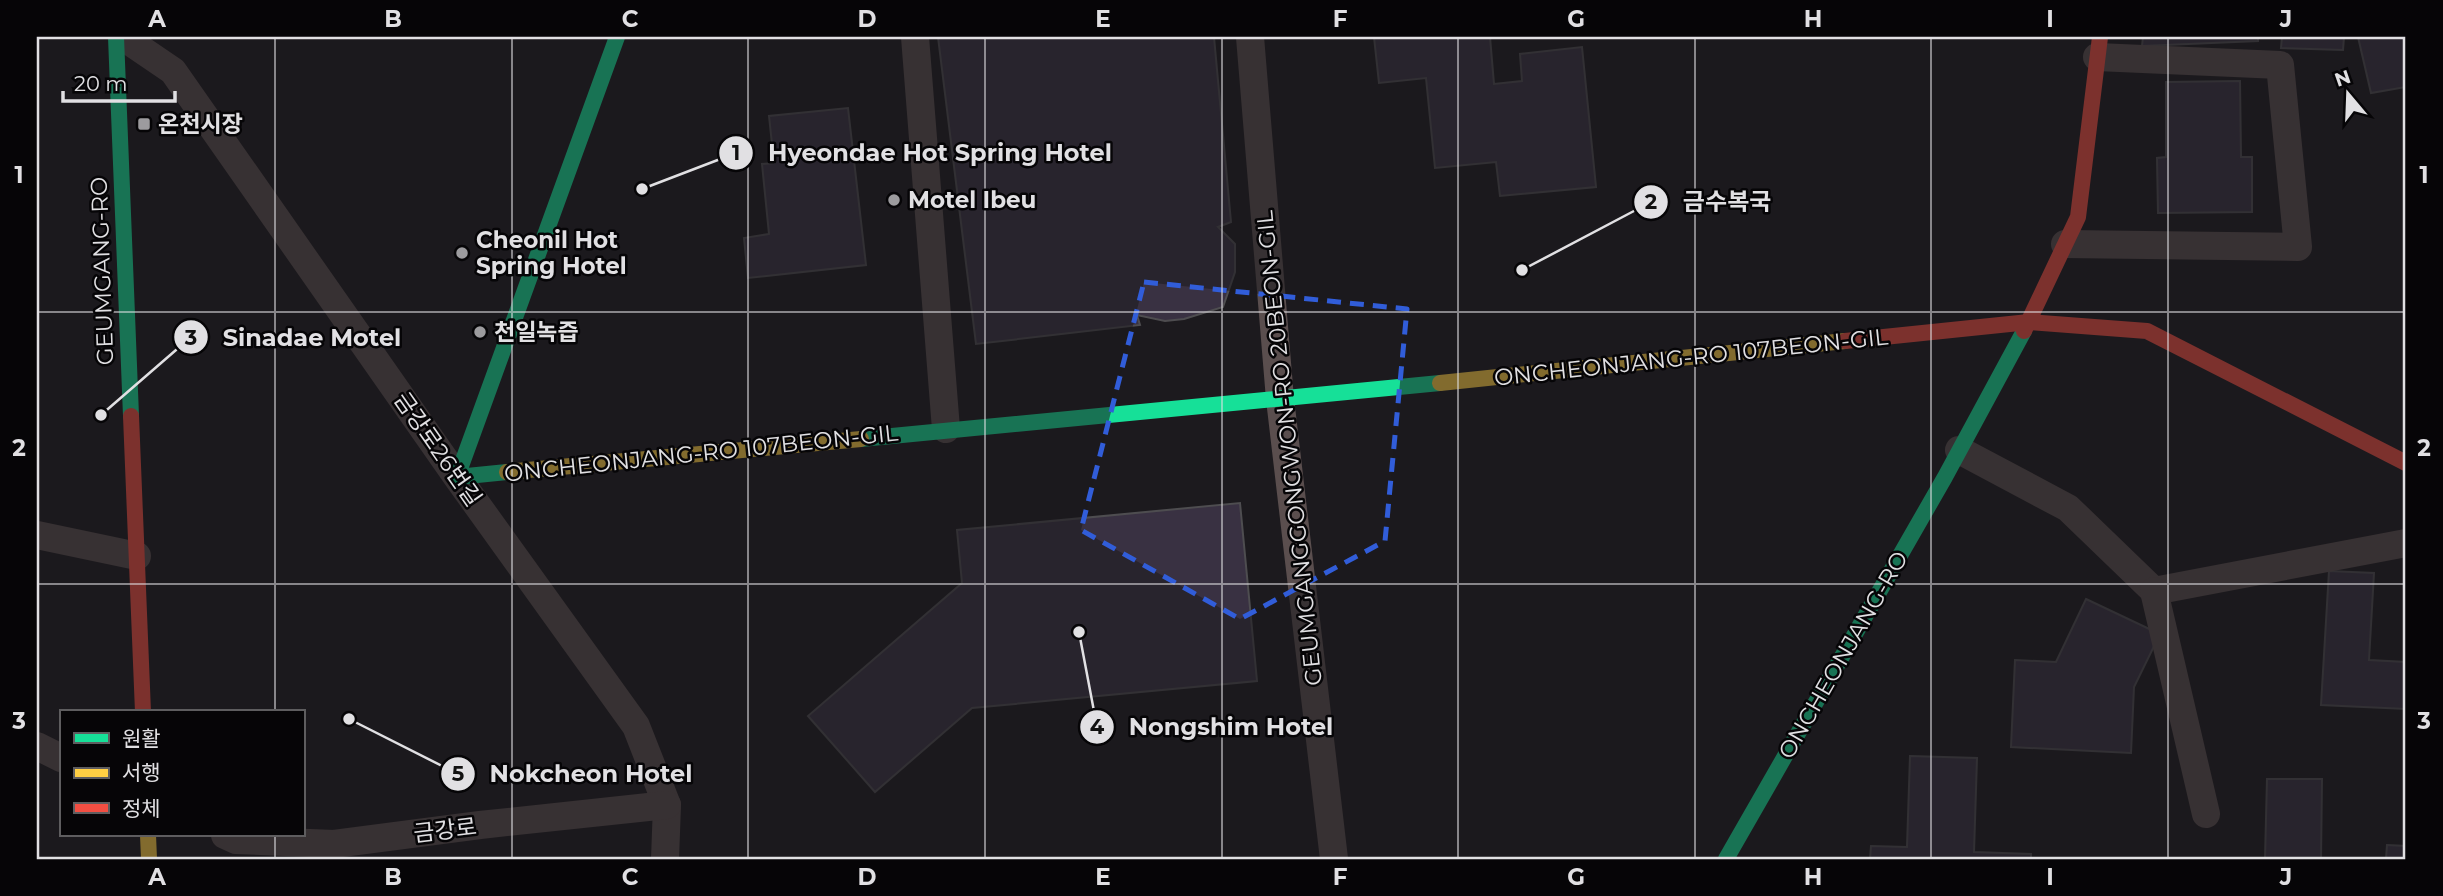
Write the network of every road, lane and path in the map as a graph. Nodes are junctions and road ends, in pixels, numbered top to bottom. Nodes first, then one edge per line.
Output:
1 (116, 37) edge
2 (123, 37) edge
3 (617, 37) edge
4 (915, 37) edge
5 (1250, 37) edge
6 (2099, 47) edge
7 (2065, 244) junction
8 (2029, 323) junction
9 (1280, 399) junction
10 (946, 429) junction
11 (1959, 450) junction
12 (2406, 463) edge
13 (457, 477) junction
14 (37, 535) edge
15 (2406, 543) edge
16 (137, 556) junction
17 (2154, 591) junction
18 (143, 710) edge
19 (37, 746) edge
20 (60, 758) edge
21 (667, 806) junction
22 (2206, 814) dead end
23 (148, 836) edge
24 (227, 836) edge
25 (149, 859) edge
26 (665, 859) edge
27 (1334, 859) edge
28 (1726, 859) edge

1 - 16 street, GEUMGANG-RO
2 - 13 street, 금강로26번길
3 - 13 street
4 - 10 street
5 - 9 street, GEUMGANGGONGWON-RO 20BEON-GIL
6 - 7 street, ONCHEONJANG-RO
6 - 7 street, ONCHEONJANG-RO
7 - 8 street, ONCHEONJANG-RO
8 - 9 street, ONCHEONJANG-RO 107BEON-GIL
8 - 11 street, ONCHEONJANG-RO
8 - 12 street, ONCHEONJANG-RO 107BEON-GIL
9 - 10 street, ONCHEONJANG-RO 107BEON-GIL
9 - 27 street, GEUMGANGGONGWON-RO 20BEON-GIL
10 - 13 street, ONCHEONJANG-RO 107BEON-GIL
11 - 17 street
11 - 28 street, ONCHEONJANG-RO
13 - 21 street, 금강로26번길
14 - 16 street
15 - 17 street
16 - 18 street, GEUMGANG-RO
17 - 22 street
19 - 20 street
21 - 24 street, 금강로
21 - 26 street, 금강로26번길
23 - 25 street

